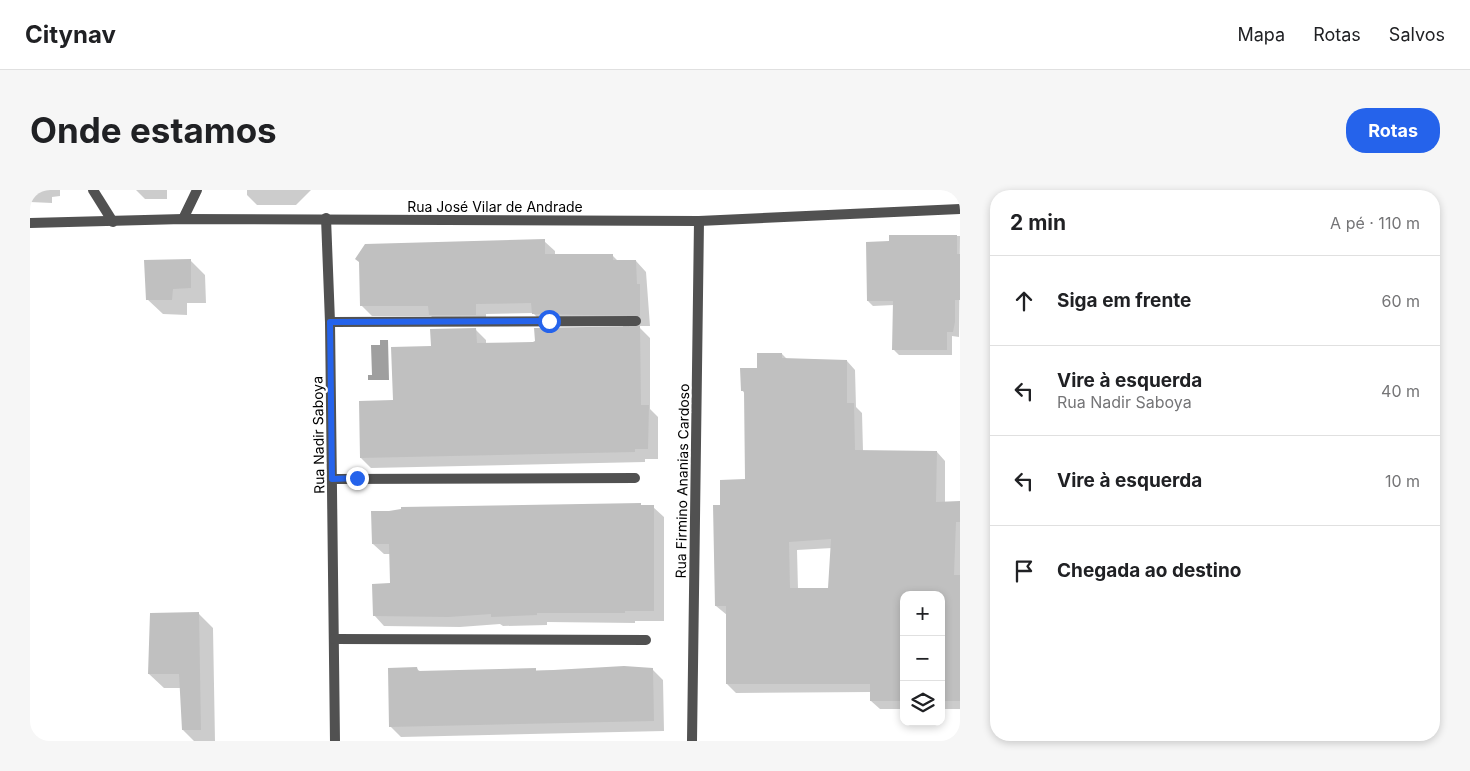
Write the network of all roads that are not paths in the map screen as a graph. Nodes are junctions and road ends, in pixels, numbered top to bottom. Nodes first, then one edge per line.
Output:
1 (93, 190) edge
2 (197, 190) edge
3 (960, 209) edge
4 (326, 218) junction
5 (182, 219) junction
6 (700, 221) junction
7 (113, 222) junction
8 (30, 223) edge
9 (636, 321) dead end
10 (330, 322) junction
11 (634, 478) dead end
12 (332, 479) junction
13 (334, 639) junction
14 (646, 640) dead end
15 (335, 741) edge
16 (692, 741) edge

1 - 7 street
2 - 5 street
3 - 6 street, Rua José Vilar de Andrade
4 - 5 street, Rua José Vilar de Andrade
4 - 6 street, Rua José Vilar de Andrade
4 - 10 street, Rua Nadir Saboya
5 - 7 street, Rua José Vilar de Andrade
6 - 16 street, Rua Firmino Ananias Cardoso
7 - 8 street, Rua José Vilar de Andrade
9 - 10 street
10 - 12 street, Rua Nadir Saboya
11 - 12 street
12 - 13 street, Rua Nadir Saboya
13 - 14 street
13 - 15 street, Rua Nadir Saboya

